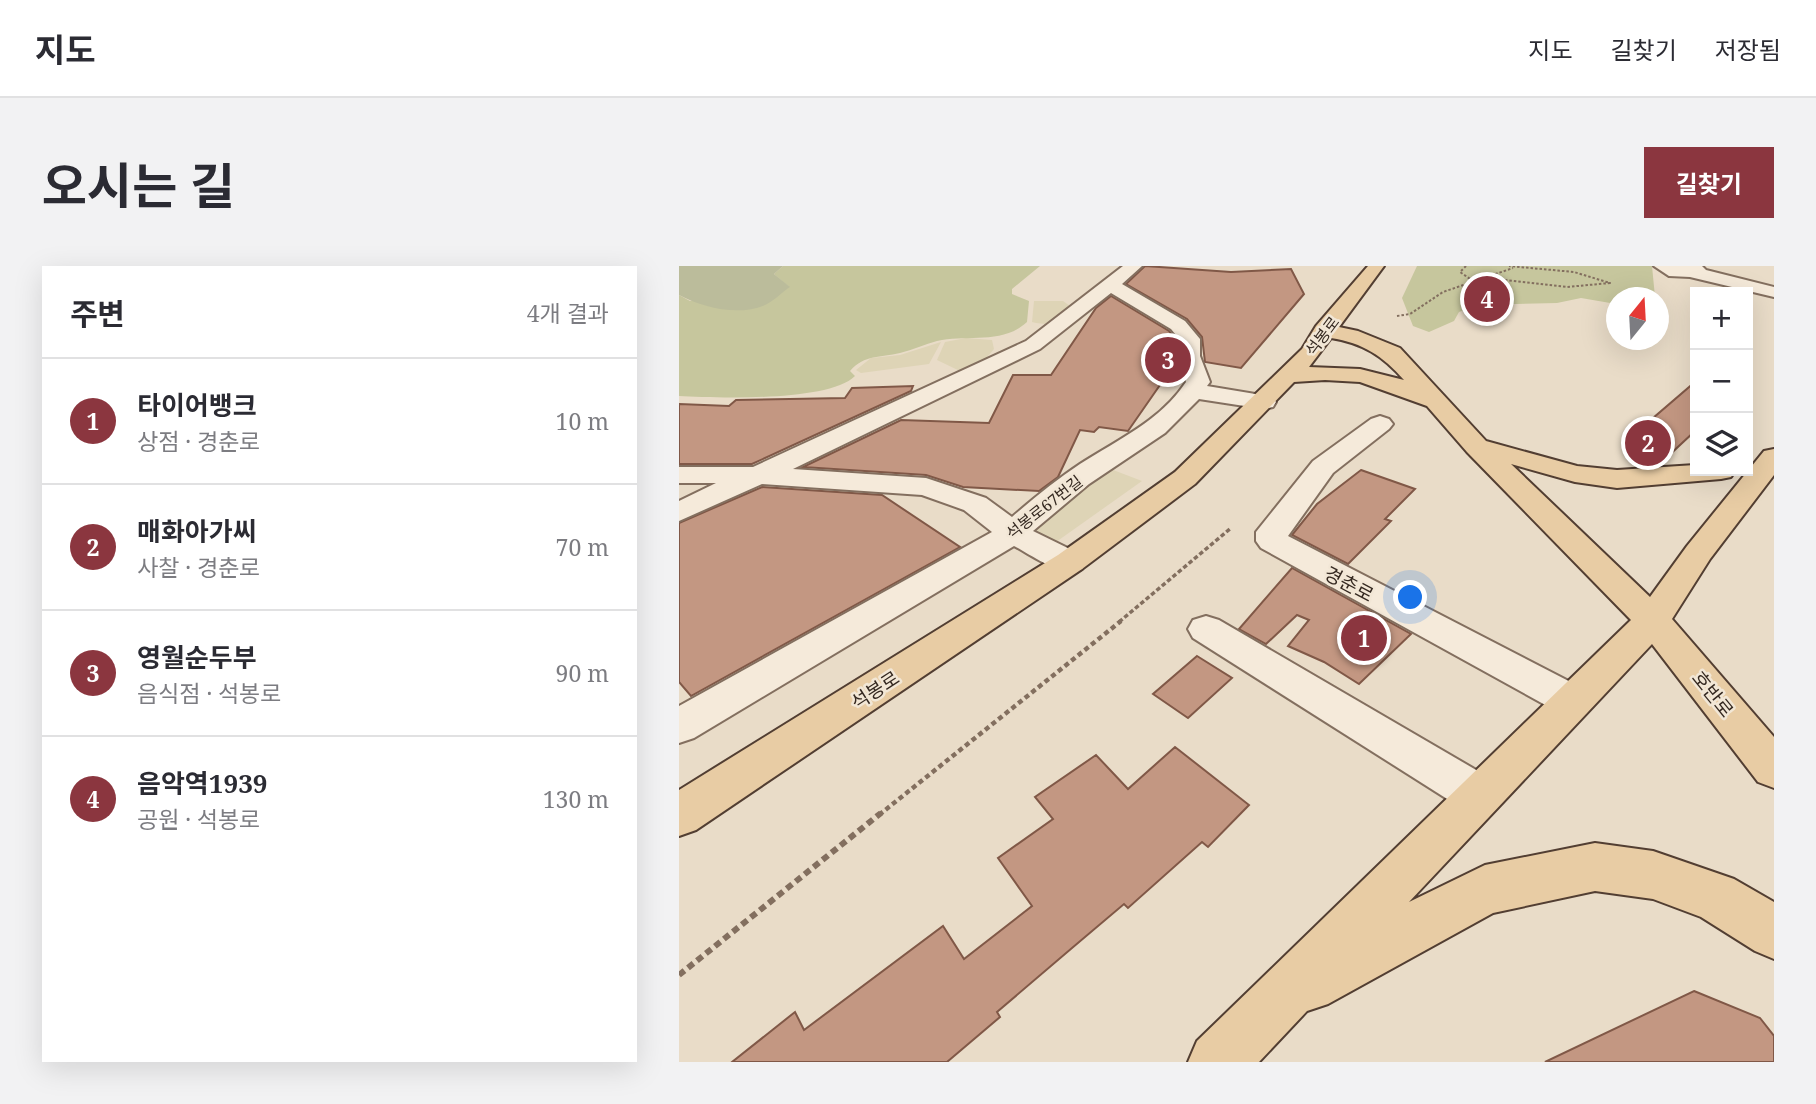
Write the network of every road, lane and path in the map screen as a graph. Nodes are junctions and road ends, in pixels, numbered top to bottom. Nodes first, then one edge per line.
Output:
1 (1135, 266) edge
2 (1466, 266) edge
3 (1509, 266) edge
4 (1581, 266) edge
5 (1662, 266) edge
6 (1516, 267) edge
7 (1694, 269) edge
8 (1582, 272) junction
9 (1112, 276) edge
10 (1369, 277) edge
11 (1487, 278) junction
12 (1474, 282) junction
13 (1774, 292) edge
14 (1381, 324) junction
15 (1324, 330) junction
16 (1408, 371) junction
17 (1288, 376) junction
18 (1193, 391) junction
19 (1264, 402) junction
20 (1438, 405) junction
21 (1380, 424) dead end
22 (1476, 446) junction
23 (1766, 464) edge
24 (1690, 473) edge
25 (679, 475) edge
26 (760, 475) junction
27 (679, 512) edge
28 (1233, 526) dead end
29 (1013, 533) junction
30 (1070, 562) junction
31 (1653, 620) junction
32 (1206, 629) dead end
33 (1572, 701) junction
34 (679, 726) edge
35 (1774, 769) edge
36 (1479, 795) junction
37 (679, 815) edge
38 (1774, 932) edge
39 (679, 975) edge
40 (1275, 1001) junction
41 (1219, 1062) edge

1 - 9 street
2 - 12 path
3 - 6 path
4 - 8 path
5 - 7 street
6 - 8 path
6 - 11 path
7 - 13 street
8 - 11 path
9 - 18 street
9 - 26 street
10 - 14 main road
10 - 15 main road, 석봉로
11 - 12 path
12 - 14 path
14 - 16 main road
15 - 16 main road
15 - 17 main road, 석봉로
16 - 20 main road, 호반로
17 - 19 main road, 석봉로
17 - 20 main road
18 - 19 street
18 - 29 street, 석봉로67번길
19 - 30 main road, 석봉로
20 - 22 main road, 호반로
21 - 33 street, 경춘로
22 - 24 main road
22 - 31 main road, 호반로
23 - 31 main road
25 - 26 street
26 - 27 street
26 - 29 street
28 - 39 path
29 - 30 street
29 - 34 street, 석봉로67번길
30 - 37 main road, 석봉로
31 - 33 main road
31 - 35 main road, 호반로
32 - 36 street
33 - 36 main road
36 - 40 main road
38 - 40 main road
40 - 41 main road

